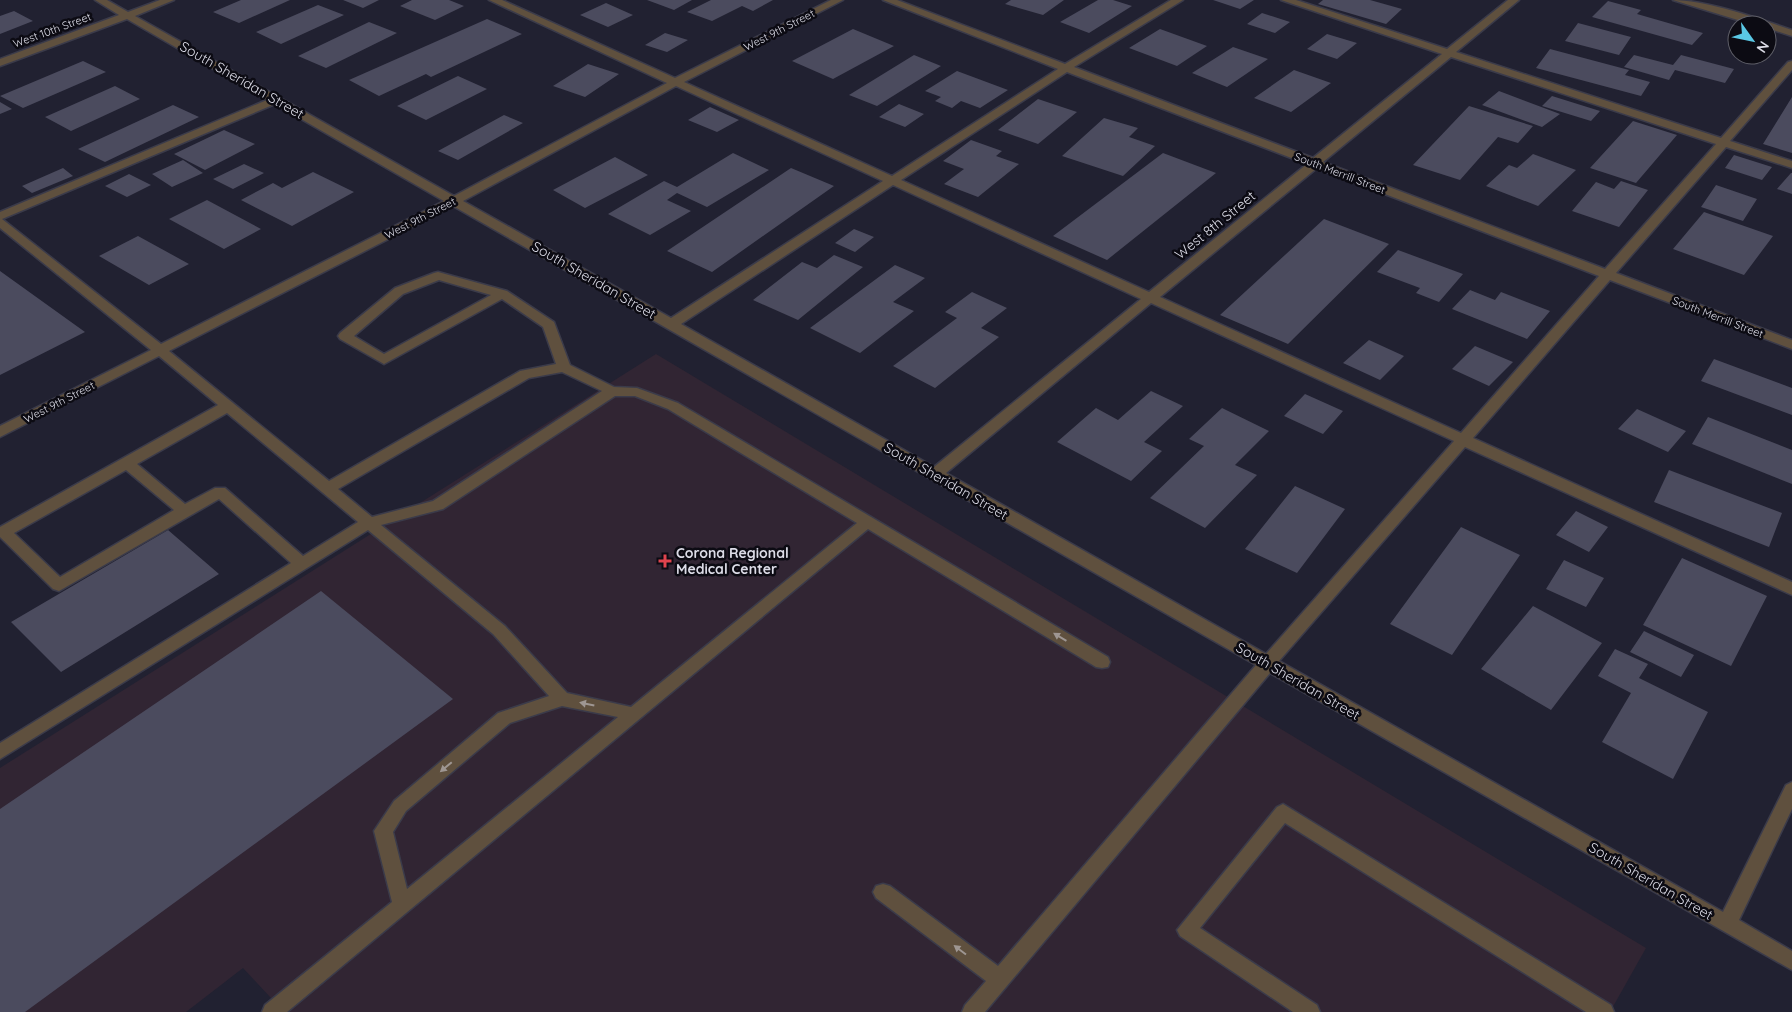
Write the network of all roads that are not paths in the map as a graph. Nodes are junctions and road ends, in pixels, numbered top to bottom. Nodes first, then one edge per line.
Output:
1 (100, 0) edge
2 (169, 0) edge
3 (494, 0) edge
4 (838, 0) edge
5 (888, 0) edge
6 (1178, 0) edge
7 (1286, 0) edge
8 (1514, 0) edge
9 (1678, 0) edge
10 (127, 15) junction
11 (1731, 15) edge
12 (1777, 28) edge
13 (1792, 33) edge
14 (1449, 53) junction
15 (0, 63) edge
16 (1792, 64) edge
17 (1066, 68) junction
18 (674, 83) junction
19 (276, 100) junction
20 (1724, 143) junction
21 (1315, 163) junction
22 (1792, 165) edge
23 (891, 181) junction
24 (454, 201) junction
25 (0, 216) edge
26 (0, 222) edge
27 (1608, 275) junction
28 (502, 294) junction
29 (1150, 298) junction
30 (671, 324) junction
31 (1792, 345) edge
32 (160, 350) junction
33 (564, 367) junction
34 (612, 391) junction
35 (228, 406) junction
36 (0, 432) edge
37 (1463, 441) junction
38 (127, 463) junction
39 (934, 474) junction
40 (327, 489) junction
41 (184, 511) junction
42 (367, 523) junction
43 (866, 523) junction
44 (302, 564) junction
45 (1792, 588) edge
46 (1102, 662) dead end
47 (1268, 663) junction
48 (562, 698) junction
49 (634, 714) junction
50 (0, 752) edge
51 (1792, 790) edge
52 (883, 892) dead end
53 (402, 905) junction
54 (1727, 924) junction
55 (1792, 961) edge
56 (999, 979) junction
57 (272, 1012) edge
58 (972, 1012) edge
59 (1310, 1012) edge
60 (1604, 1012) edge

1 - 10 street, South Sheridan Street
2 - 10 street, West 10th Street
3 - 18 street
4 - 18 street, West 9th Street
5 - 17 street, South Merrill Street
6 - 17 street
7 - 14 street
8 - 14 street, West 8th Street
9 - 11 street
10 - 15 street, West 10th Street
10 - 19 street, South Sheridan Street
12 - 13 street
14 - 20 street
14 - 21 street, West 8th Street
16 - 20 street
17 - 21 street, South Merrill Street
17 - 23 street
18 - 23 street
18 - 24 street, West 9th Street
19 - 24 street, South Sheridan Street
19 - 25 street
20 - 22 street
20 - 27 street
21 - 27 street, South Merrill Street
21 - 29 street, West 8th Street
23 - 29 street
23 - 30 street
24 - 30 street, South Sheridan Street
24 - 32 street, West 9th Street
26 - 32 street
27 - 31 street, South Merrill Street
27 - 37 street
28 - 28 street
28 - 33 street
29 - 37 street
29 - 39 street, West 8th Street
30 - 39 street, South Sheridan Street
32 - 35 street
32 - 36 street, West 9th Street
33 - 34 street
33 - 40 street
34 - 42 street
34 - 43 street
35 - 38 street
35 - 40 street
37 - 45 street
37 - 47 street
38 - 41 street
38 - 41 street
39 - 47 street, South Sheridan Street
40 - 42 street
41 - 44 street
42 - 44 street
42 - 48 street
46 -> 43 street
43 - 49 street
44 - 50 street
47 - 54 street, South Sheridan Street
47 - 56 street
49 -> 48 street
48 -> 53 street
49 - 53 street
51 - 54 street
56 -> 52 street
53 - 57 street
54 - 55 street, South Sheridan Street
56 - 58 street
59 - 60 street

